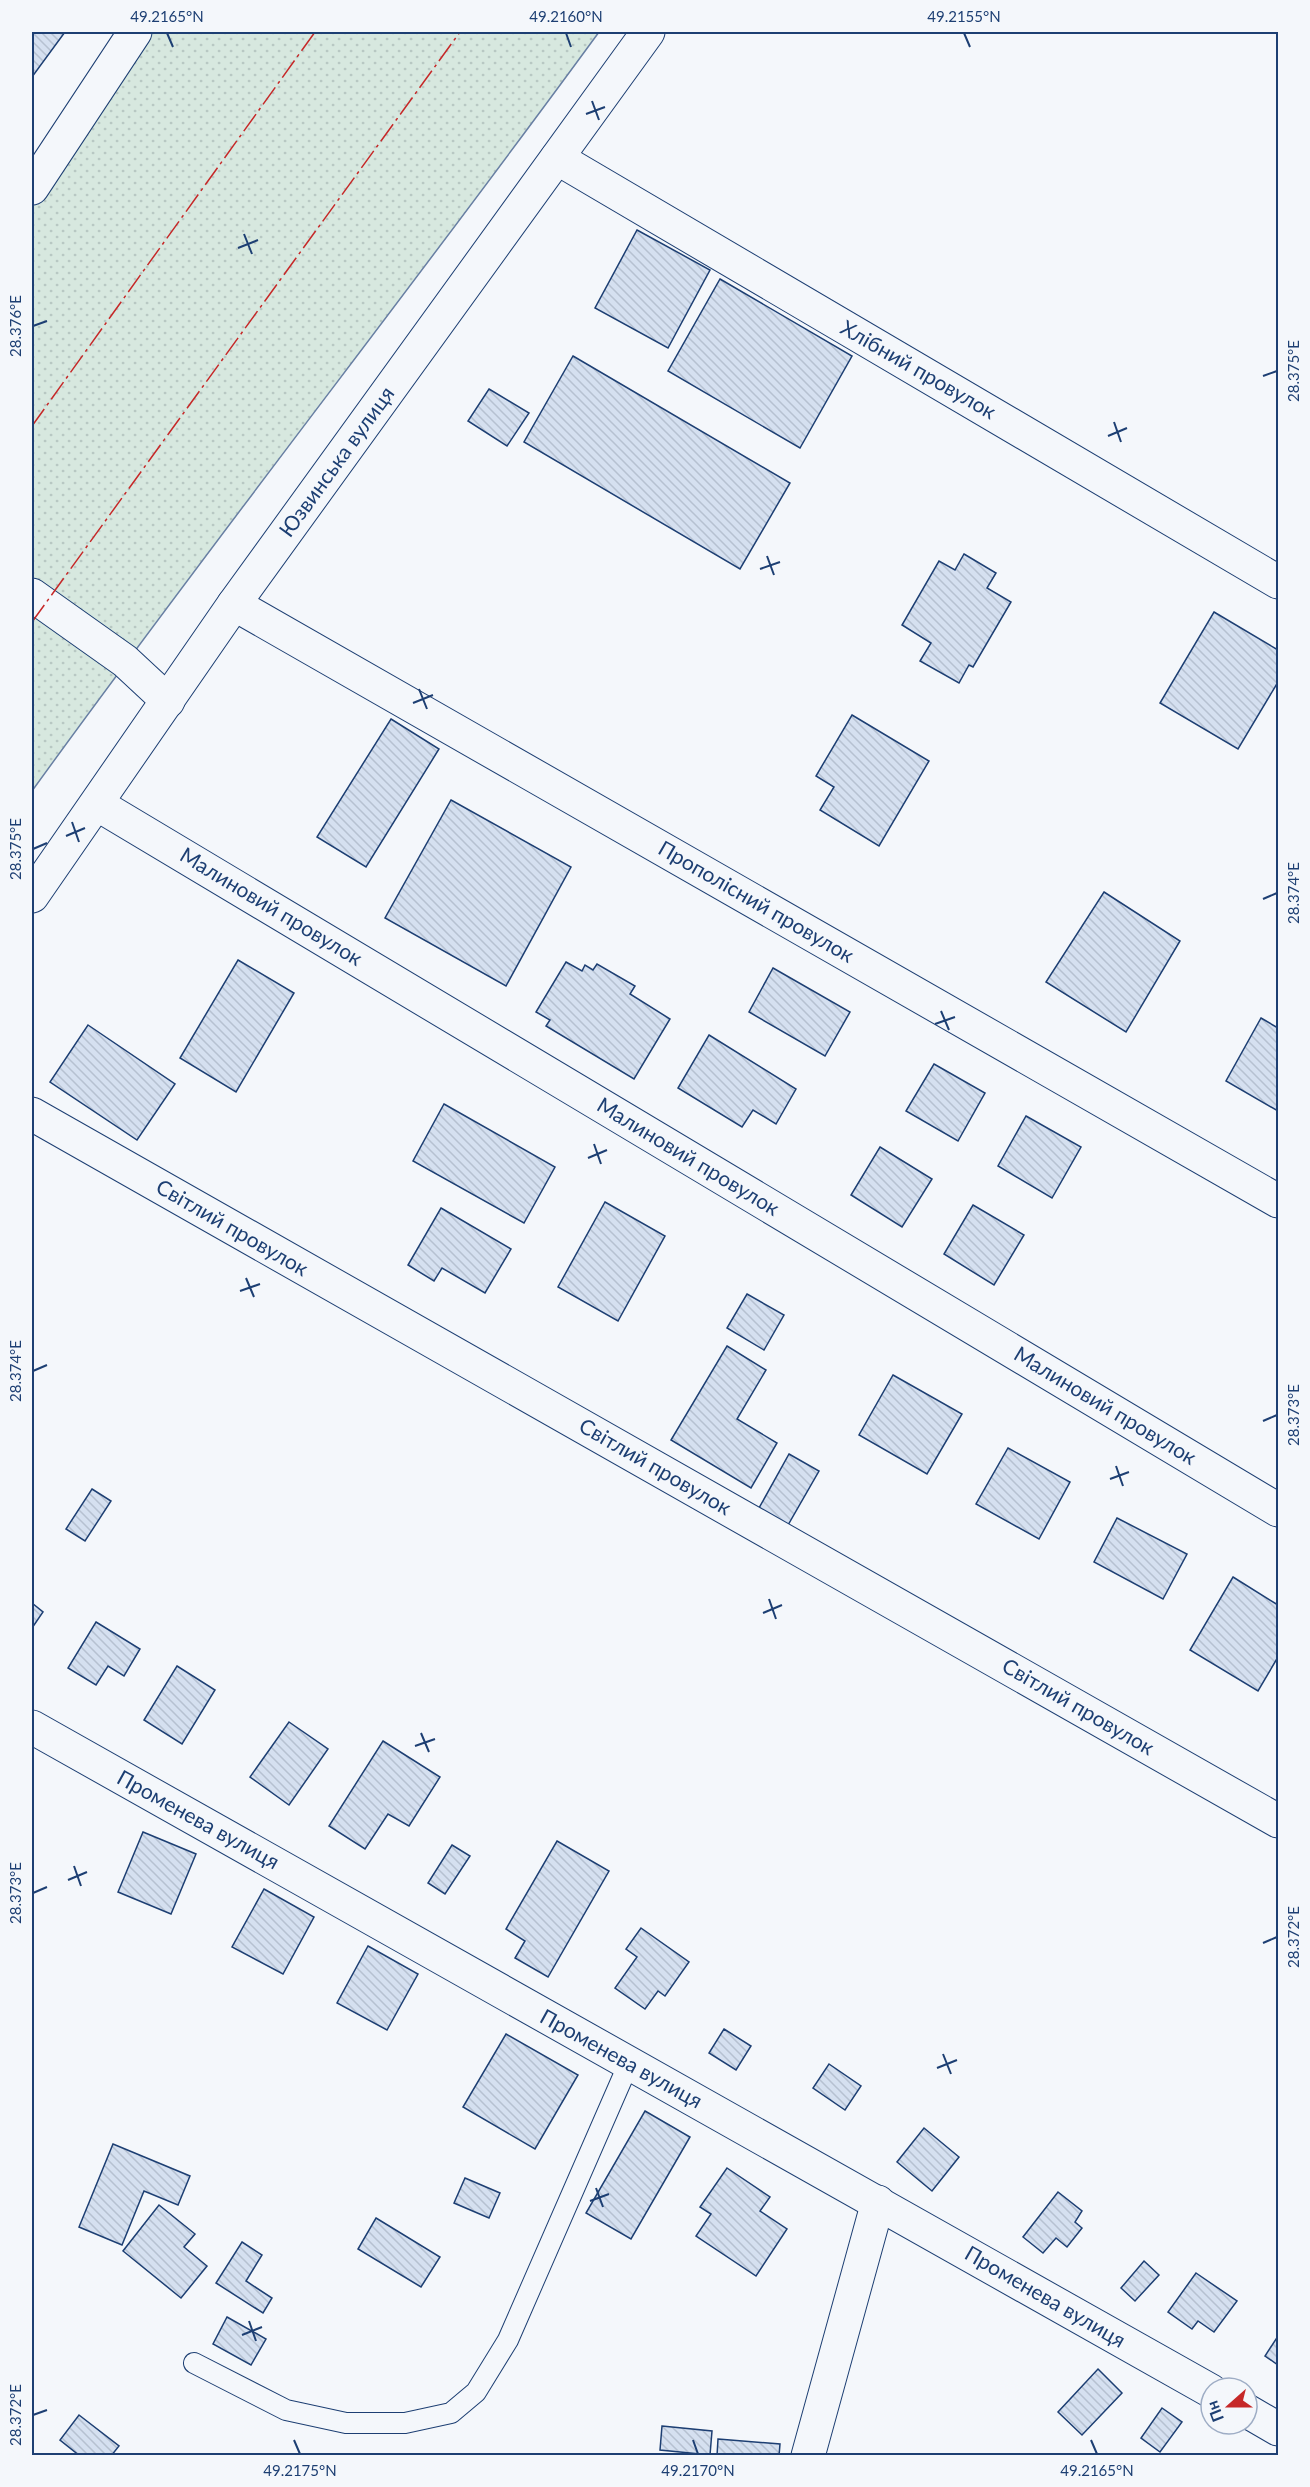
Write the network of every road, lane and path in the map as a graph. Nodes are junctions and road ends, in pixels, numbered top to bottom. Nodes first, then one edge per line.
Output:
1 (135, 32) edge
2 (648, 32) edge
3 (557, 158) junction
4 (32, 188) edge
5 (1278, 582) edge
6 (32, 595) edge
7 (234, 604) junction
8 (168, 701) junction
9 (97, 804) junction
10 (32, 896) edge
11 (32, 1114) edge
12 (1278, 1201) edge
13 (1278, 1510) edge
14 (32, 1727) edge
15 (1278, 1821) edge
16 (629, 2063) junction
17 (878, 2202) junction
18 (194, 2363) dead end
19 (1199, 2384) edge
20 (1259, 2418) edge
21 (1278, 2429) edge
22 (808, 2456) edge

1 - 4 street
2 - 3 street, Юзвинська вулиця
3 - 5 street, Хлібний провулок
3 - 7 street, Юзвинська вулиця
6 - 8 street
7 - 8 street, Юзвинська вулиця
7 - 12 street, Прополісний провулок
8 - 9 street, Юзвинська вулиця
9 - 10 street, Юзвинська вулиця
9 - 13 street, Малиновий провулок
11 - 15 street, Світлий провулок
14 - 16 street, Променева вулиця
16 - 17 street, Променева вулиця
16 - 18 lane
17 - 19 street, Променева вулиця
17 - 22 street
20 - 21 street

